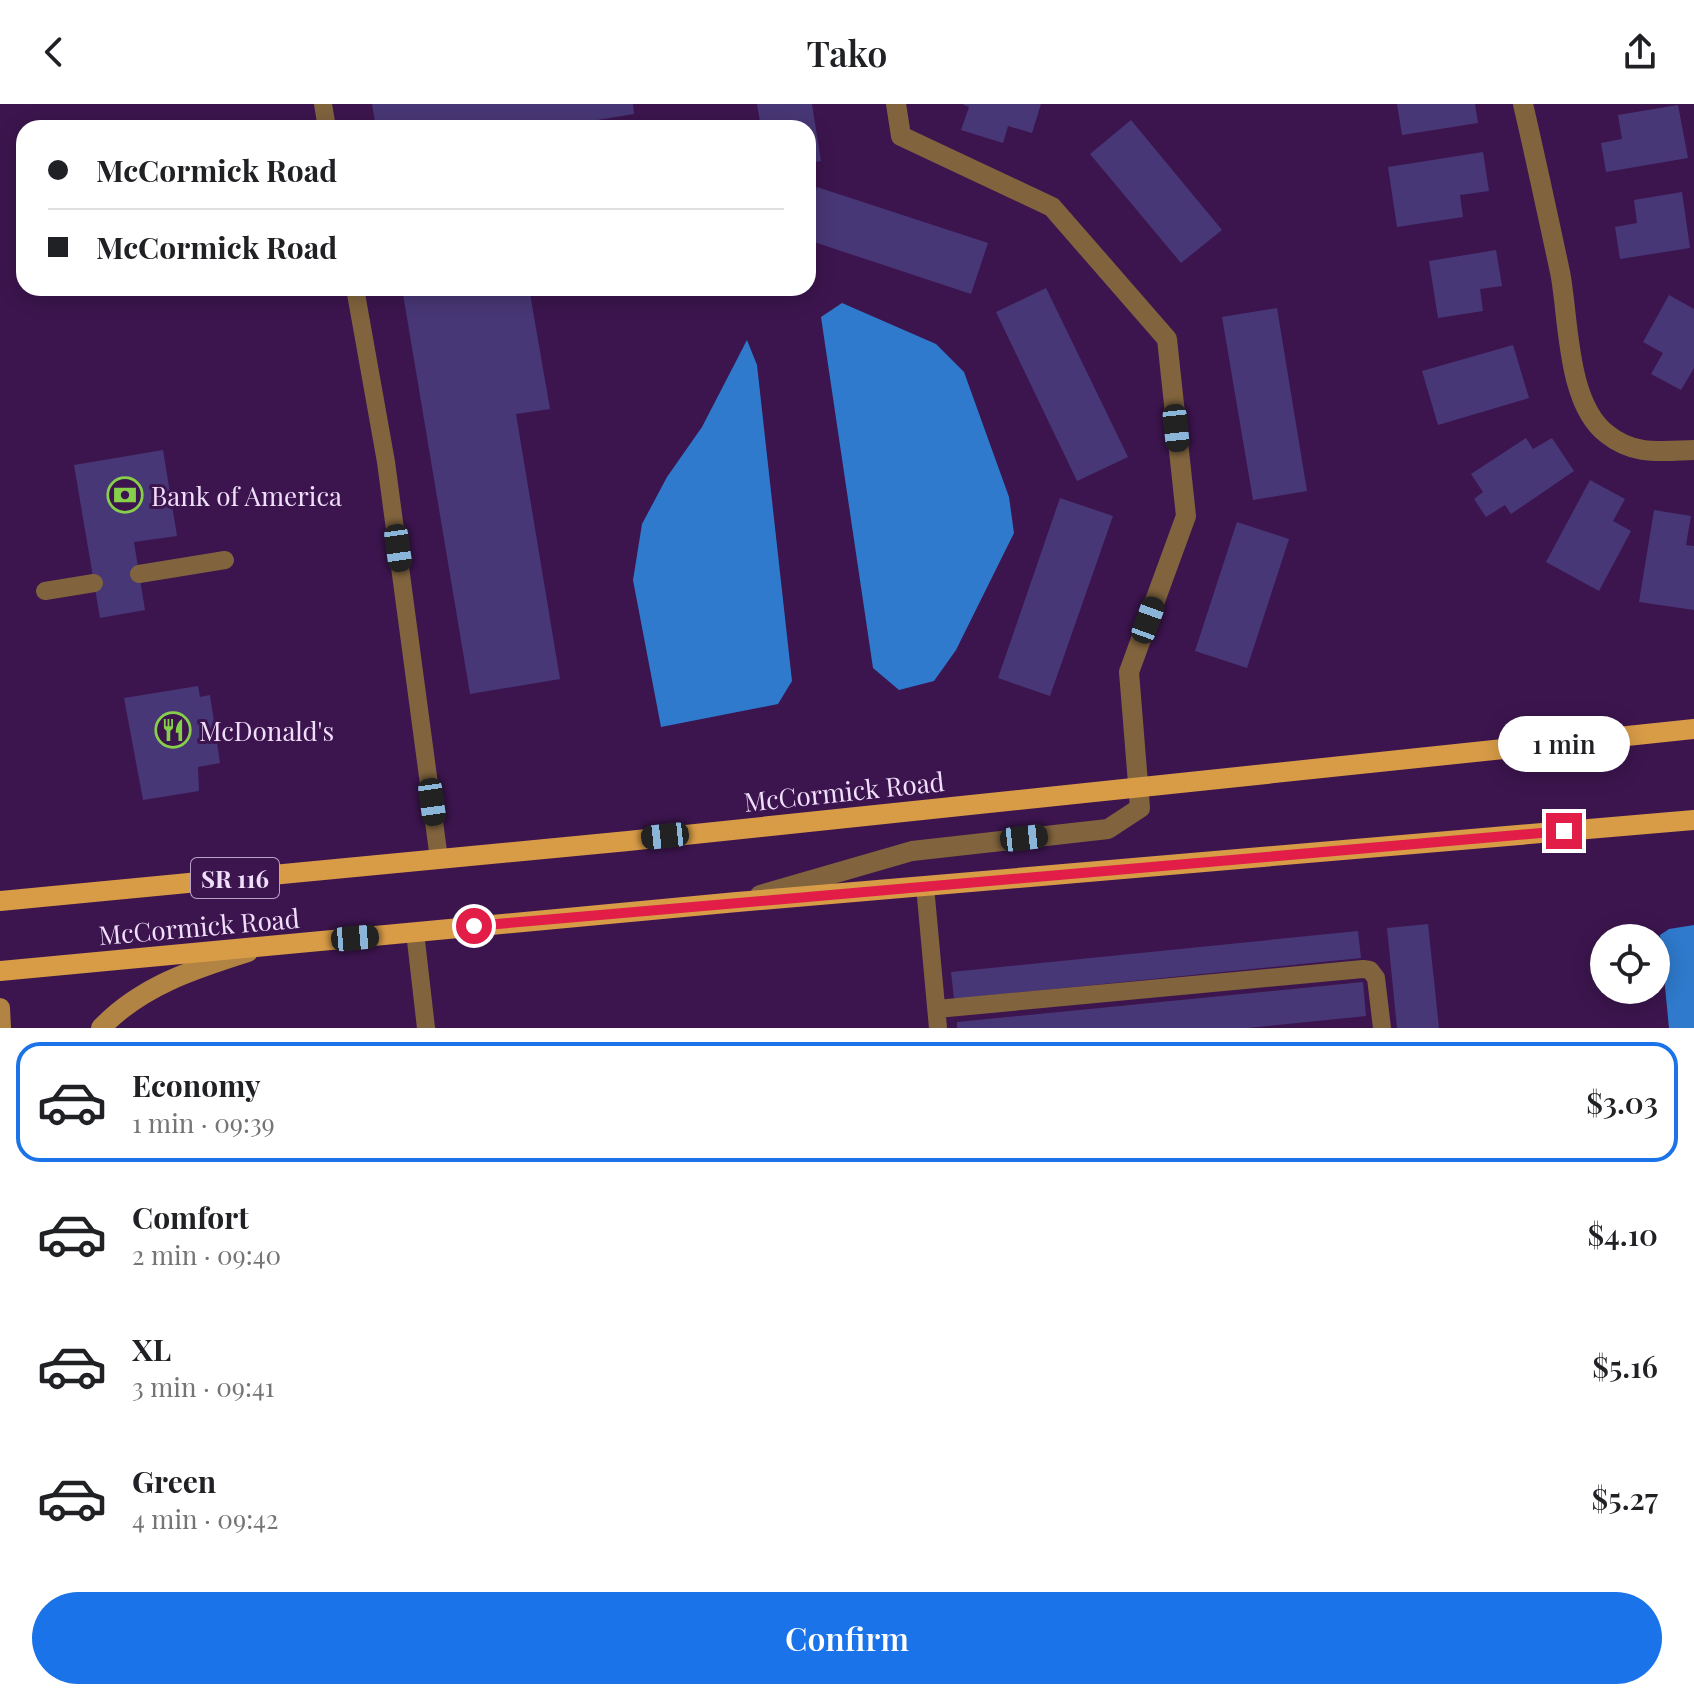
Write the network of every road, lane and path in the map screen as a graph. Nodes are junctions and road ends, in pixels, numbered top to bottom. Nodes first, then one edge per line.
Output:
1 (896, 104) edge
2 (1523, 104) edge
3 (356, 296) edge
4 (1694, 450) edge
5 (225, 560) dead end
6 (139, 574) dead end
7 (94, 583) dead end
8 (45, 591) dead end
9 (1694, 729) edge
10 (1141, 786) junction
11 (1694, 820) edge
12 (439, 859) junction
13 (925, 886) junction
14 (0, 901) edge
15 (737, 902) junction
16 (415, 932) junction
17 (267, 946) junction
18 (0, 971) edge
19 (0, 1008) edge
20 (938, 1019) edge
21 (1, 1028) edge
22 (101, 1028) edge
23 (426, 1028) edge
24 (1373, 1028) edge
25 (1382, 1028) edge

1 - 10 street
2 - 4 street
3 - 12 lane
5 - 6 lane
7 - 8 lane
9 - 10 main road, McCormick Road / SR 116
10 - 12 main road, McCormick Road / SR 116
10 - 15 street
11 - 13 main road, McCormick Road
12 - 14 main road, McCormick Road / SR 116
13 - 15 main road, McCormick Road
13 - 20 lane
15 - 16 main road, McCormick Road
16 - 17 main road, McCormick Road
16 - 23 lane
17 - 18 main road, McCormick Road
17 - 22 main road
19 - 21 main road
20 - 25 lane
24 - 25 lane

